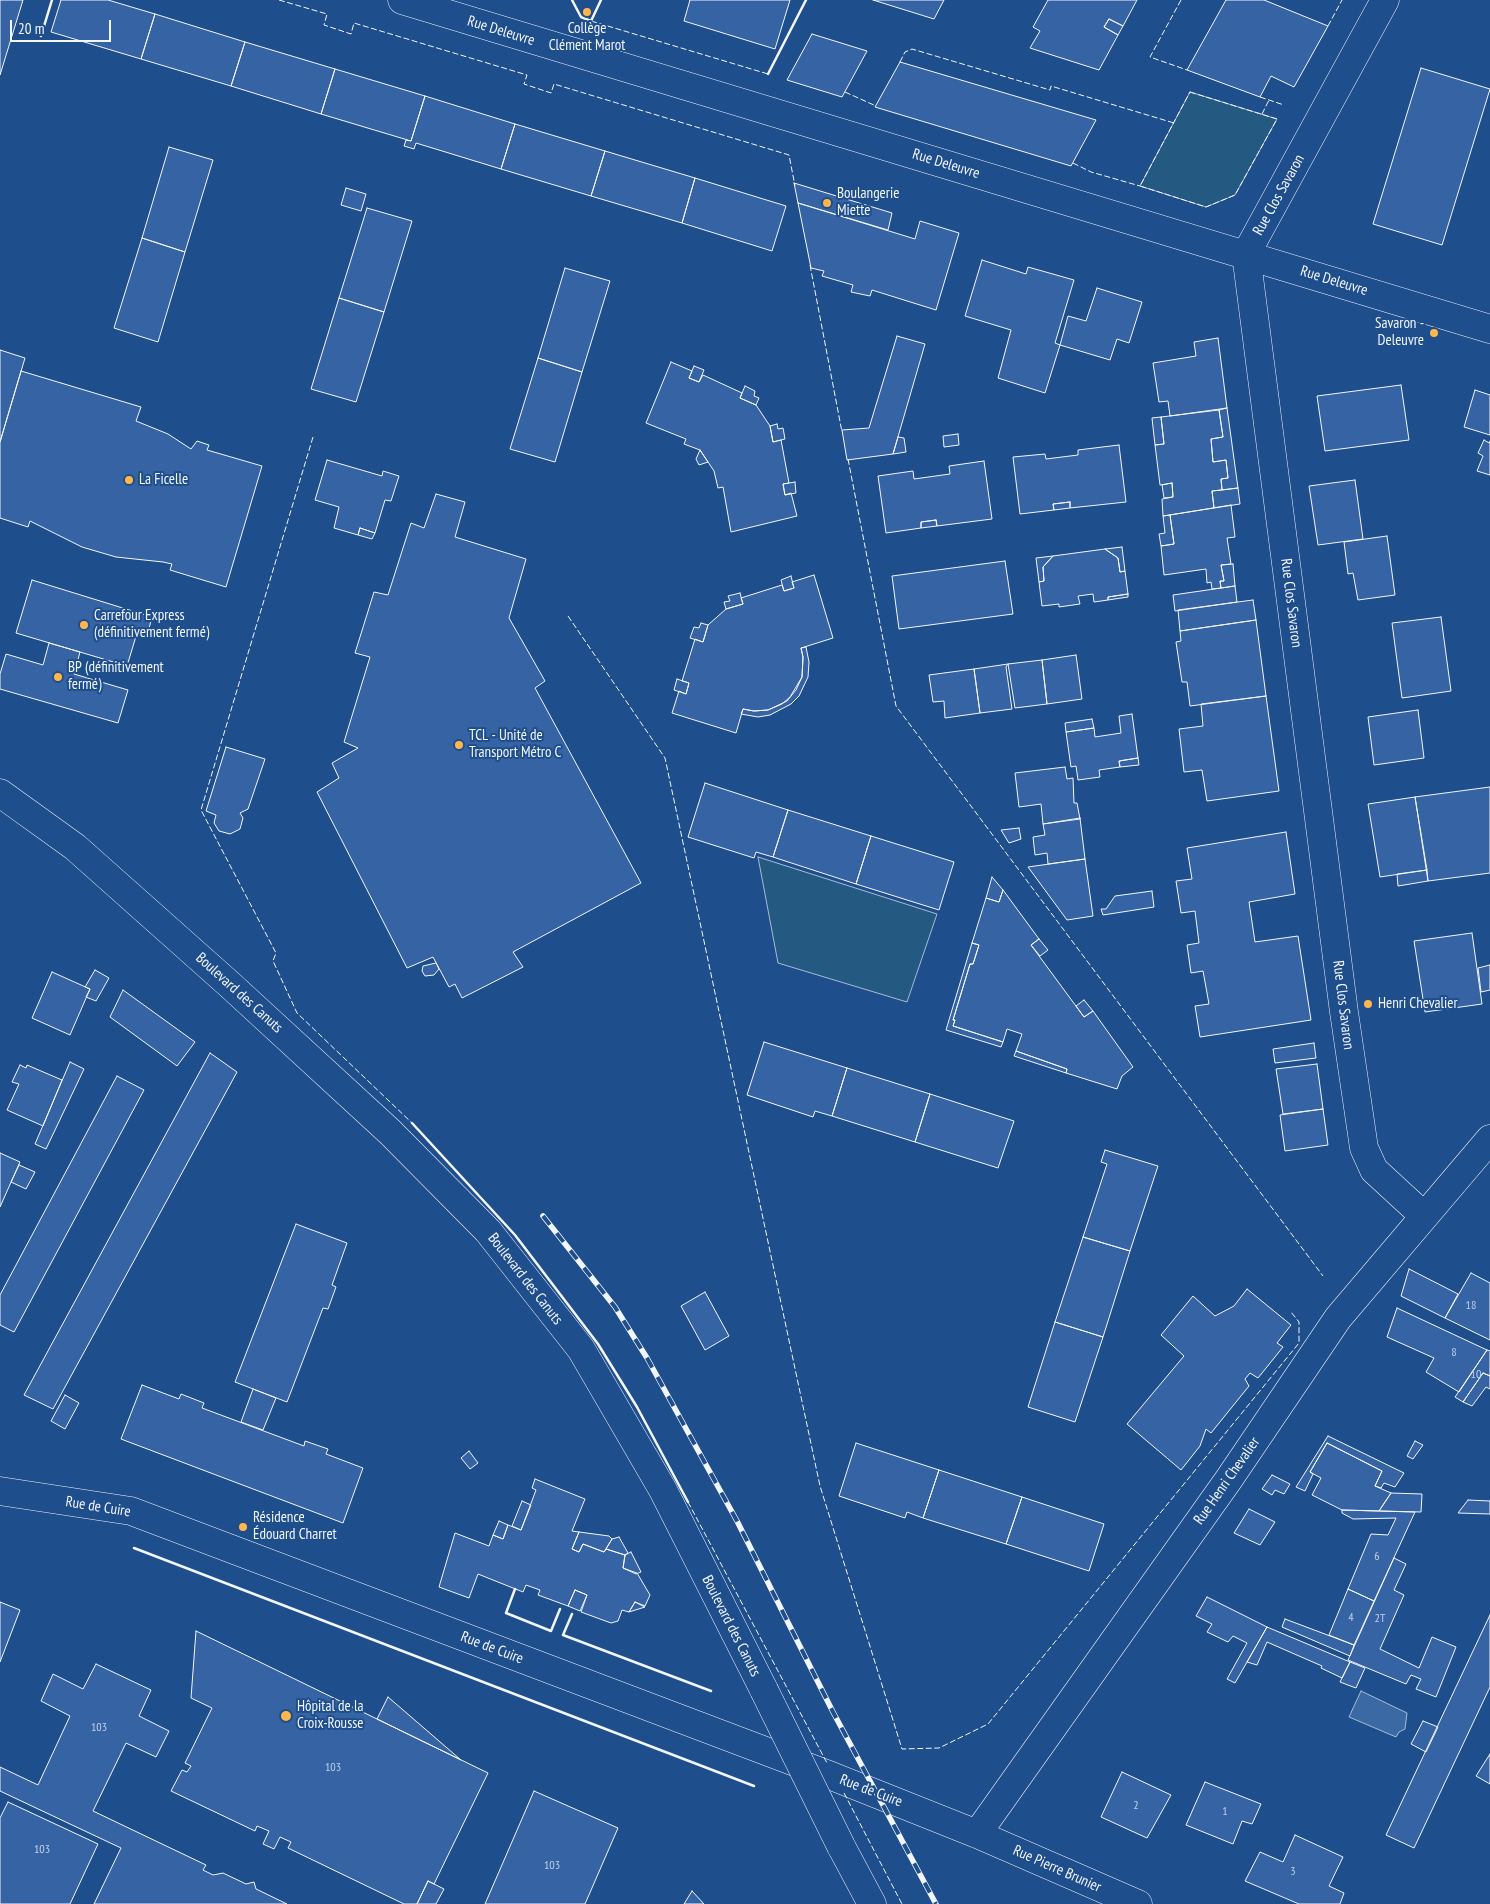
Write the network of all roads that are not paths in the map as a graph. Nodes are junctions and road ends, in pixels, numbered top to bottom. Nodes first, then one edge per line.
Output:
1 (402, 0) edge
2 (1385, 0) edge
3 (1246, 254) junction
4 (1490, 329) edge
5 (0, 793) edge
6 (1490, 1139) edge
7 (1424, 1216) junction
8 (0, 1491) edge
9 (977, 1834) junction
10 (872, 1904) edge
11 (1138, 1904) edge

1 - 3 street, Rue Deleuvre
2 - 3 street, Rue Clos Savaron
3 - 4 street, Rue Deleuvre
3 - 7 street, Rue Clos Savaron
5 - 10 street, Boulevard des Canuts, bridge
6 - 7 street, Rue Henri Chevalier
7 - 9 street, Rue Henri Chevalier
8 - 9 street, Rue de Cuire
9 - 11 street, Rue Pierre Brunier

